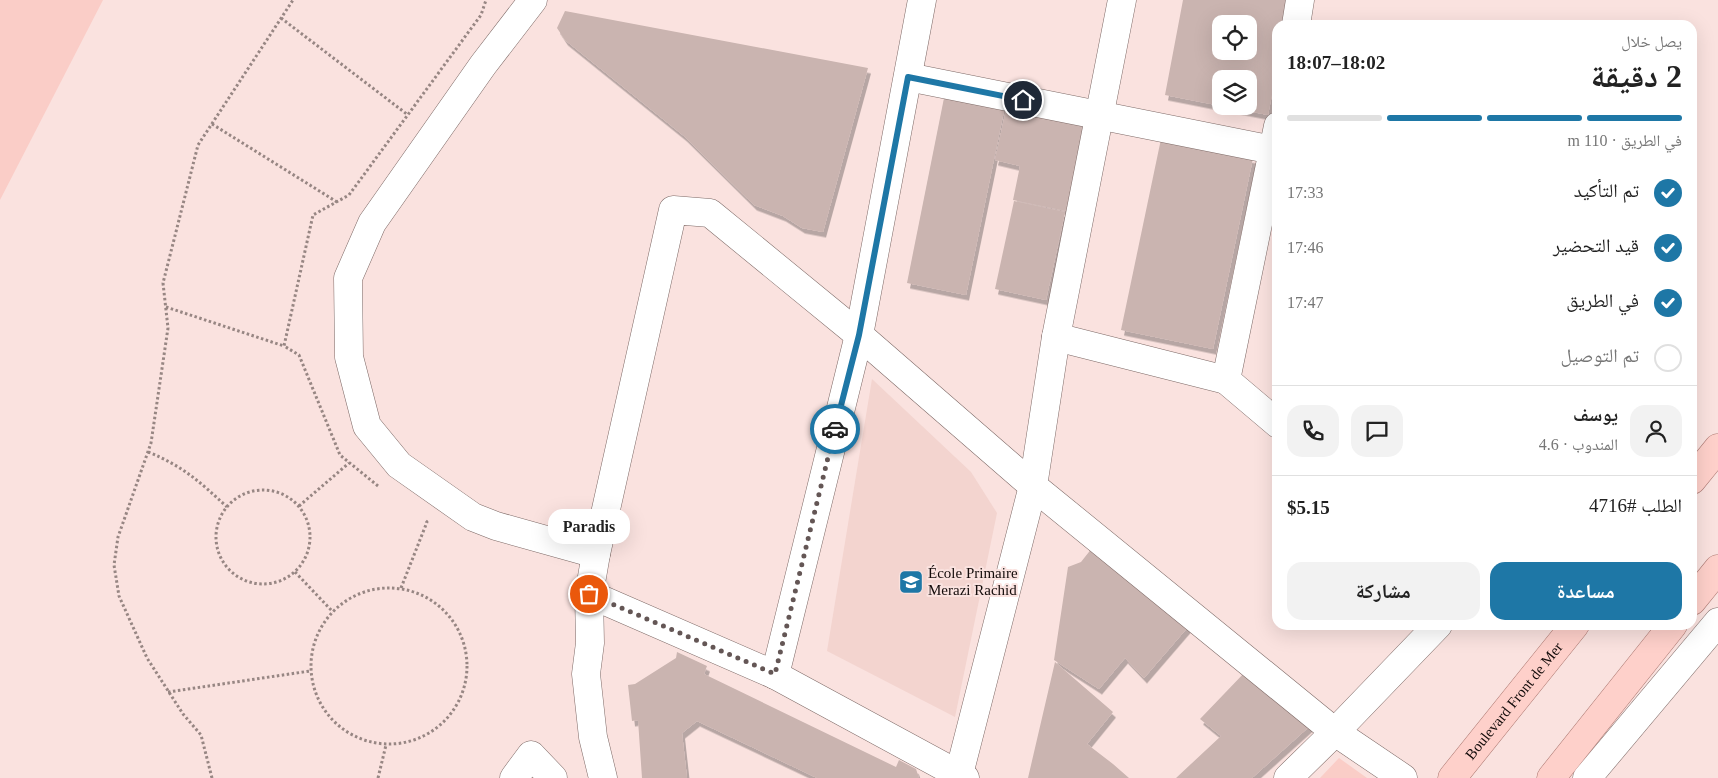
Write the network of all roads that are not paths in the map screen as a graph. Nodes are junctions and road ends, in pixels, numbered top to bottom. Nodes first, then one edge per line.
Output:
1 (533, 0) edge
2 (922, 0) edge
3 (1122, 0) edge
4 (1300, 0) edge
5 (1297, 20) edge
6 (908, 77) junction
7 (1100, 116) junction
8 (1272, 138) edge
9 (1272, 153) edge
10 (859, 335) junction
11 (1056, 337) junction
12 (1226, 380) junction
13 (1272, 419) edge
14 (1718, 448) edge
15 (1697, 474) edge
16 (1034, 486) junction
17 (596, 554) junction
18 (1718, 569) edge
19 (589, 594) junction
20 (1697, 595) edge
21 (1718, 622) edge
22 (1433, 630) edge
23 (1571, 630) edge
24 (1669, 630) edge
25 (775, 674) junction
26 (1335, 732) junction
27 (961, 777) edge
28 (514, 778) edge
29 (553, 778) edge
30 (603, 778) edge
31 (1288, 778) edge
32 (1403, 778) edge
33 (1452, 778) edge
34 (1551, 778) edge
35 (1587, 778) edge

1 - 17 street
2 - 6 street
3 - 7 street
4 - 5 street
6 - 7 street
6 - 10 street
7 - 8 street
7 - 11 street
9 - 12 street
10 - 16 street
10 - 17 street
10 - 25 street
11 - 12 street
11 - 16 street
12 - 13 street
14 - 15 main road
16 - 26 street
16 - 27 street
17 - 19 street
18 - 20 main road
19 - 25 street
19 - 30 street
21 - 35 street
22 - 26 street
23 - 33 main road, Boulevard Front de Mer
24 - 34 main road
25 - 27 street
26 - 31 street
26 - 32 street
28 - 29 street

